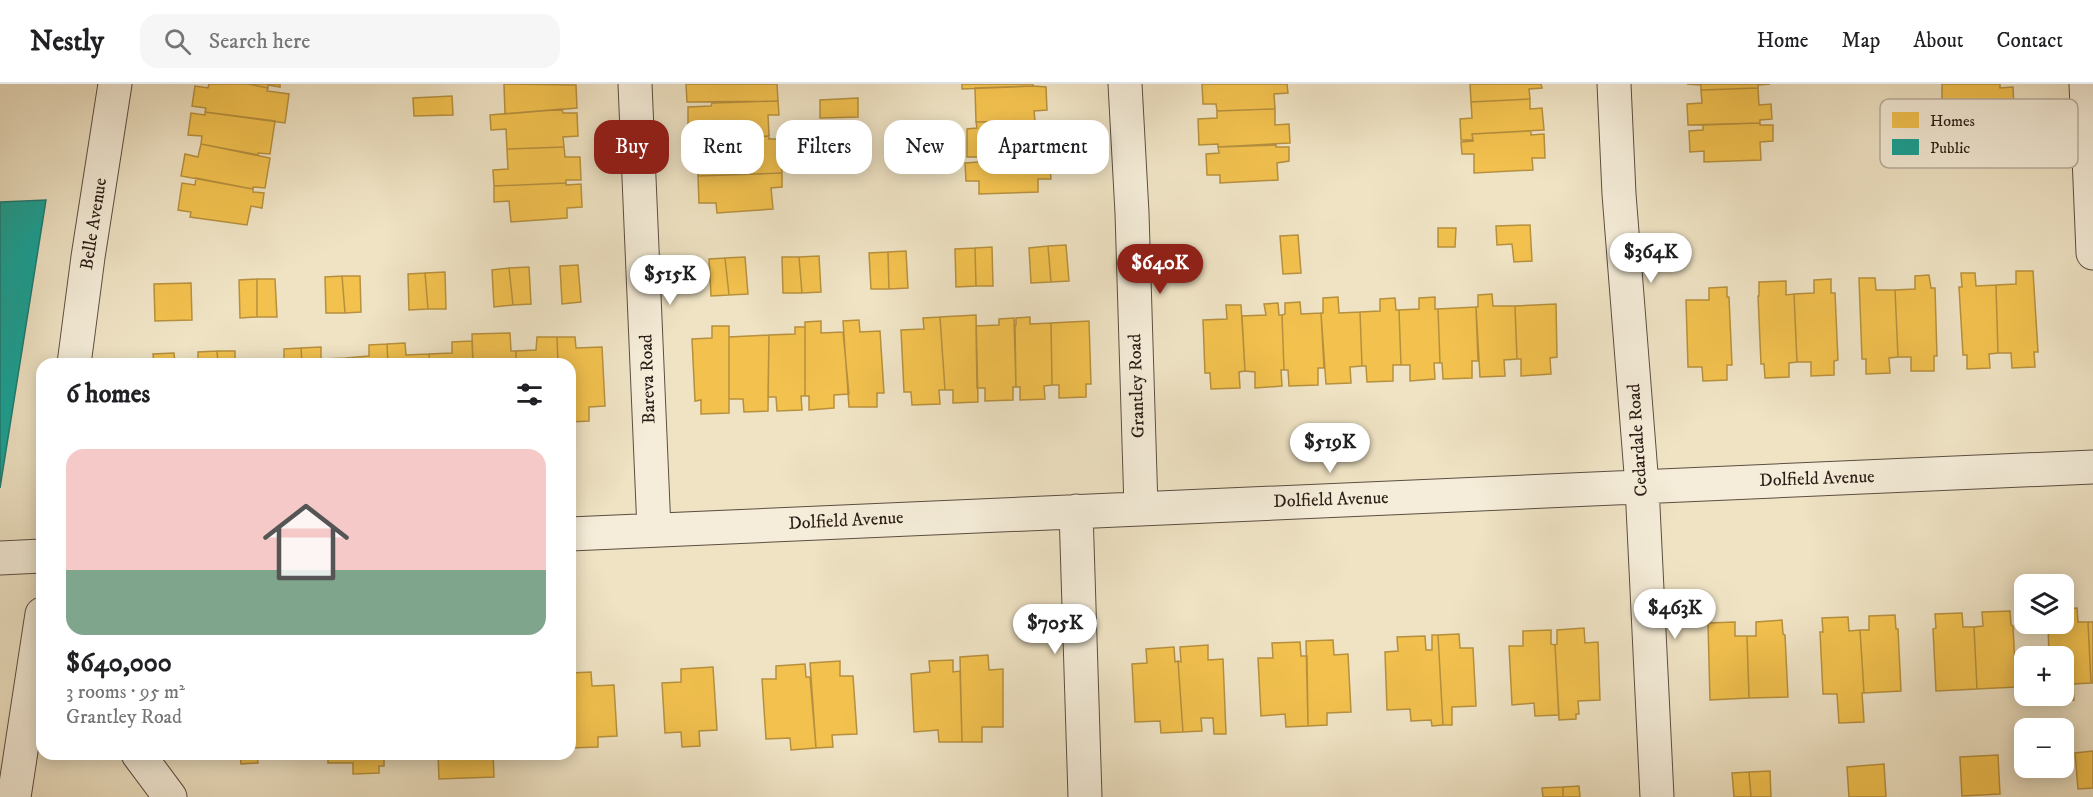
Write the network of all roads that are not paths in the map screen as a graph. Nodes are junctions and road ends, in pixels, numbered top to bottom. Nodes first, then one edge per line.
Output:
1 (116, 84) edge
2 (635, 84) edge
3 (1125, 84) edge
4 (1614, 84) edge
5 (2086, 84) edge
6 (2093, 253) edge
7 (75, 358) edge
8 (2093, 467) edge
9 (1642, 486) junction
10 (1141, 508) junction
11 (1076, 511) junction
12 (654, 530) junction
13 (576, 534) edge
14 (36, 556) edge
15 (0, 558) edge
16 (36, 660) edge
17 (142, 760) edge
18 (14, 797) edge
19 (170, 797) edge
20 (1085, 797) edge
21 (1657, 797) edge

1 - 7 street, Belle Avenue
2 - 12 street, Bareva Road
3 - 10 street, Grantley Road
4 - 9 street, Cedardale Road
5 - 6 street
8 - 9 street, Dolfield Avenue
9 - 10 street, Dolfield Avenue
9 - 21 street, Cedardale Road
10 - 11 street, Dolfield Avenue
11 - 12 street, Dolfield Avenue
11 - 20 street
12 - 13 street, Dolfield Avenue
14 - 15 street
16 - 18 street
17 - 19 street

